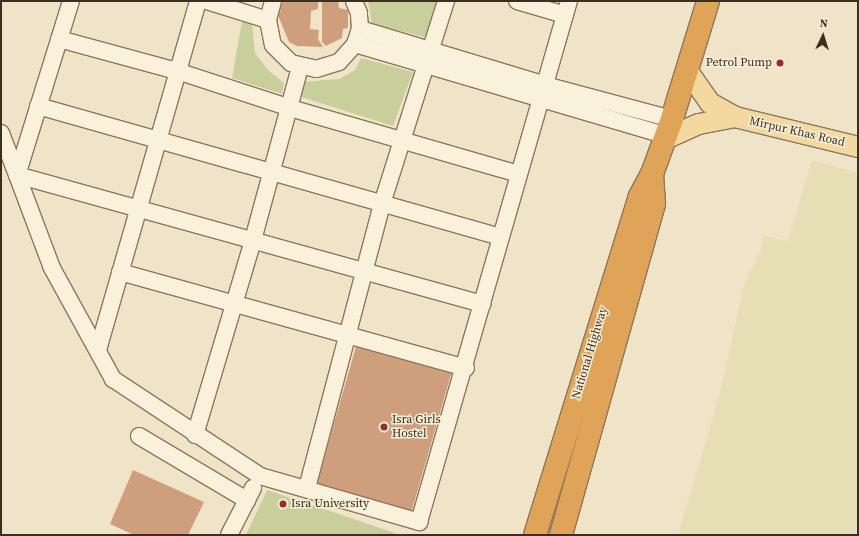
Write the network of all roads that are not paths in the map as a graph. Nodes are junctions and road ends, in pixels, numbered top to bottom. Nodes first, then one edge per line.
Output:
1 (71, 1) edge
2 (198, 1) edge
3 (207, 1) edge
4 (271, 1) edge
5 (354, 1) edge
6 (446, 1) edge
7 (517, 1) edge
8 (708, 1) edge
9 (567, 8) edge
10 (268, 20) junction
11 (360, 28) junction
12 (59, 39) junction
13 (355, 44) junction
14 (428, 57) junction
15 (300, 67) junction
16 (687, 70) junction
17 (177, 71) junction
18 (543, 92) junction
19 (38, 106) junction
20 (290, 108) junction
21 (735, 117) junction
22 (668, 131) junction
23 (1, 133) edge
24 (400, 140) junction
25 (159, 141) junction
26 (858, 147) edge
27 (271, 174) junction
28 (518, 174) junction
29 (652, 174) junction
30 (17, 175) junction
31 (382, 204) junction
32 (139, 209) junction
33 (500, 237) junction
34 (253, 240) junction
35 (364, 271) junction
36 (120, 272) junction
37 (234, 303) junction
38 (482, 304) junction
39 (346, 334) junction
40 (98, 350) junction
41 (466, 368) junction
42 (195, 435) junction
43 (139, 436) dead end
44 (308, 488) junction
45 (229, 535) edge
46 (535, 535) edge
47 (561, 535) edge

1 - 12 street
2 - 17 street
3 - 10 street
4 - 10 street
5 - 11 street
6 - 14 street
7 - 9 street
8 - 16 highway, National Highway
9 - 18 street
10 - 15 street
11 - 13 street
11 - 14 street
12 - 17 street
12 - 19 street
13 - 14 street
13 - 15 street
14 - 18 street
14 - 24 street
15 - 20 street
16 - 21 main road
16 - 22 highway, National Highway
17 - 20 street
17 - 25 street
18 - 22 street
18 - 28 street
19 - 25 street
19 - 30 street
20 - 24 street
20 - 27 street
21 - 22 main road
21 - 26 main road, Mirpur Khas Road
22 - 29 highway, National Highway
23 - 30 street
24 - 28 street
24 - 31 street
25 - 27 street
25 - 32 street
27 - 31 street
27 - 34 street
28 - 33 street
29 - 46 highway, National Highway
29 - 47 highway, National Highway
30 - 32 street
30 - 40 street
31 - 33 street
31 - 35 street
32 - 34 street
32 - 36 street
33 - 38 street
34 - 35 street
34 - 37 street
35 - 38 street
35 - 39 street
36 - 37 street
36 - 40 street
37 - 39 street
37 - 42 street
38 - 41 street
39 - 41 street
39 - 44 street
40 - 42 street
41 - 44 street
42 - 44 street
43 - 45 street

